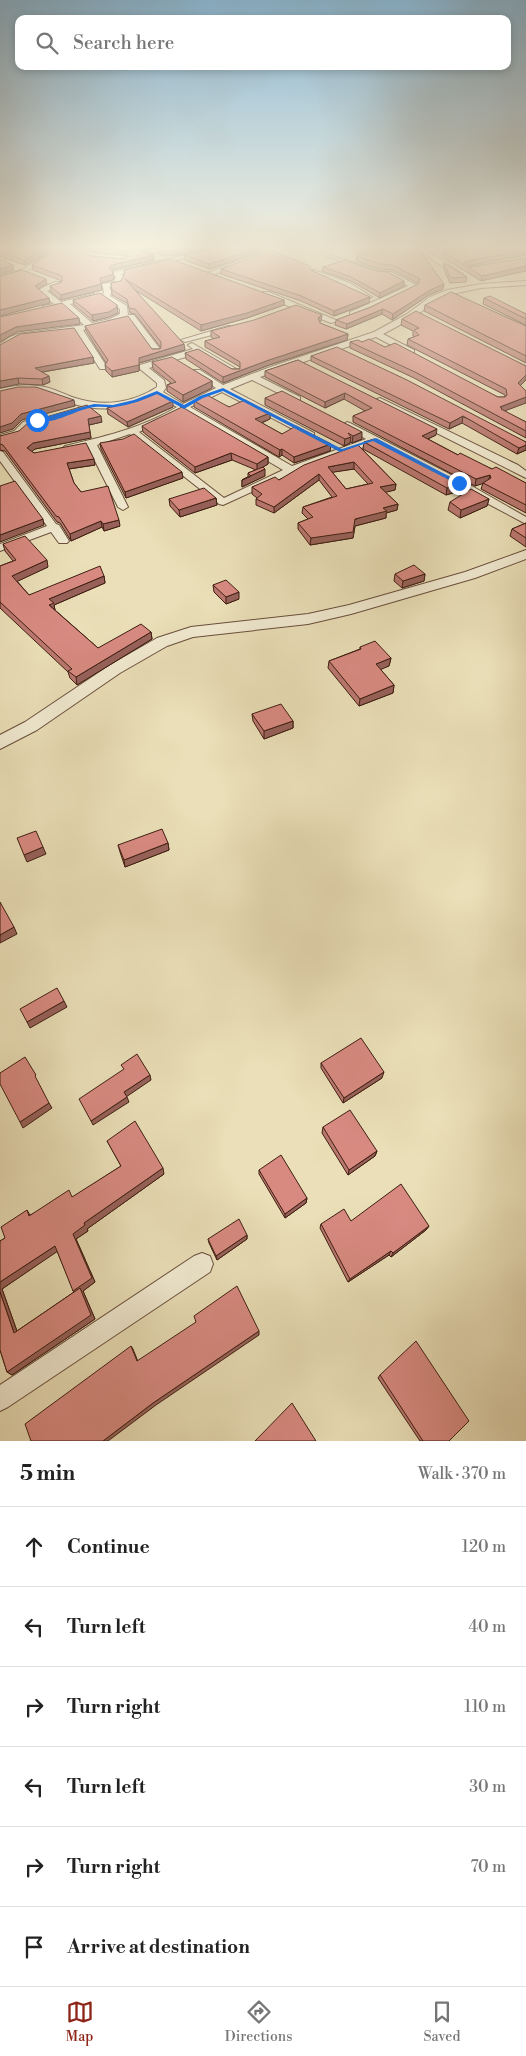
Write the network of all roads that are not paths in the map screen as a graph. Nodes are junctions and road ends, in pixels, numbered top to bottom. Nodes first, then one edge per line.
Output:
1 (76, 315) edge
2 (331, 315) edge
3 (347, 315) edge
4 (410, 315) edge
5 (122, 317) joint
6 (340, 318) junction
7 (90, 326) junction
8 (235, 326) edge
9 (78, 329) junction
10 (333, 330) edge
11 (342, 333) edge
12 (377, 334) junction
13 (361, 340) junction
14 (338, 348) junction
15 (0, 349) edge
16 (199, 350) junction
17 (157, 351) edge
18 (347, 352) edge
19 (173, 357) junction
20 (421, 357) edge
21 (103, 368) edge
22 (236, 371) edge
23 (253, 377) junction
24 (223, 389) junction
25 (0, 392) edge
26 (157, 392) junction
27 (368, 395) edge
28 (304, 403) edge
29 (94, 405) junction
30 (184, 407) junction
31 (76, 410) edge
32 (55, 417) edge
33 (339, 421) edge
34 (132, 431) junction
35 (0, 438) edge
36 (316, 438) edge
37 (374, 439) junction
38 (91, 444) junction
39 (53, 451) edge
40 (0, 454) edge
41 (291, 470) junction
42 (524, 479) edge
43 (123, 508) dead end
44 (526, 521) edge
45 (55, 527) junction
46 (64, 541) dead end
47 (0, 548) edge
48 (526, 554) edge
49 (0, 743) edge
50 (202, 1264) dead end
51 (0, 1399) edge

1 - 7 street
2 - 6 street
3 - 6 street
4 - 12 street
5 - 7 street
5 - 17 street
6 - 10 street
7 - 9 street
8 - 16 street
9 - 15 street
9 - 21 street
11 - 13 street
12 - 13 street
12 - 20 street
13 - 14 street
14 - 18 street
14 - 23 street
16 - 19 street
16 - 22 street
19 - 24 street
19 - 26 street
23 - 24 street
23 - 28 street
24 - 30 street
24 - 36 street
25 - 29 street
26 - 29 street
26 - 30 street
27 - 42 street
29 - 31 street
30 - 34 street
30 - 41 street
32 - 35 street
33 - 37 street
34 - 38 street
34 - 41 street
37 - 41 street
37 - 44 street
38 - 39 street
38 - 43 street
40 - 45 street
45 - 46 street
45 - 47 street
48 - 49 street
50 - 51 street

